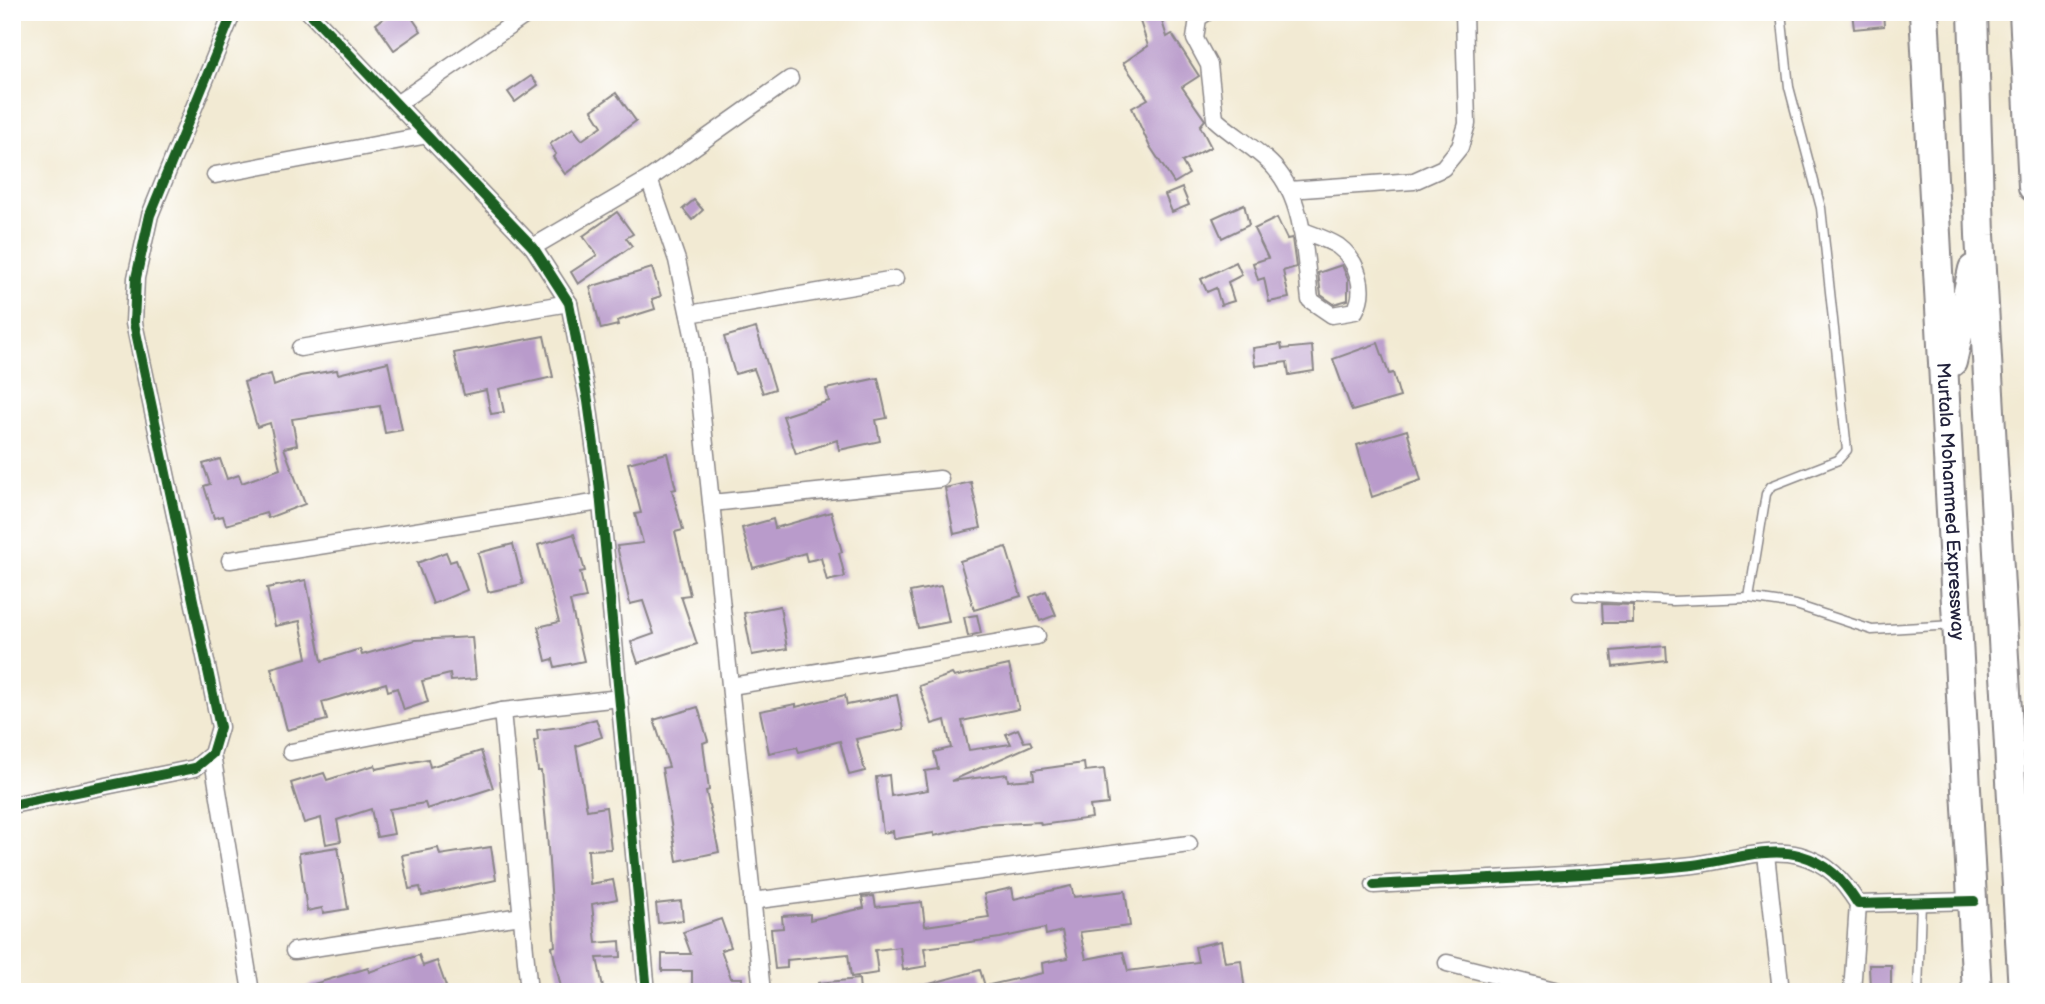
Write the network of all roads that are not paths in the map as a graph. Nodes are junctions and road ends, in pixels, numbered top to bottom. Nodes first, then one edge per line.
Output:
1 (233, 12) edge
2 (309, 12) edge
3 (530, 12) edge
4 (1207, 12) edge
5 (1464, 12) edge
6 (1782, 12) edge
7 (1924, 12) edge
8 (1973, 12) edge
9 (2024, 12) edge
10 (2029, 54) edge
11 (790, 79) dead end
12 (398, 103) junction
13 (428, 135) junction
14 (215, 176) dead end
15 (649, 179) junction
16 (2033, 187) edge
17 (1289, 190) junction
18 (1301, 230) junction
19 (1980, 235) junction
20 (533, 247) junction
21 (895, 279) dead end
22 (569, 303) junction
23 (689, 314) junction
24 (300, 348) dead end
25 (1945, 396) junction
26 (940, 479) dead end
27 (600, 502) junction
28 (712, 503) junction
29 (230, 560) dead end
30 (1577, 596) dead end
31 (1749, 598) junction
32 (1958, 625) junction
33 (1037, 636) dead end
34 (731, 687) junction
35 (620, 698) junction
36 (502, 711) junction
37 (291, 752) dead end
38 (212, 754) junction
39 (12, 804) edge
40 (1189, 844) dead end
41 (1766, 854) junction
42 (1374, 885) dead end
43 (752, 901) junction
44 (1974, 901) junction
45 (1921, 902) junction
46 (1858, 904) junction
47 (521, 916) junction
48 (294, 951) dead end
49 (1447, 963) dead end
50 (251, 992) edge
51 (529, 992) edge
52 (647, 992) edge
53 (762, 992) edge
54 (1562, 992) edge
55 (1781, 992) edge
56 (1852, 992) edge
57 (1917, 992) edge
58 (1976, 992) edge
59 (2024, 992) edge

1 - 38 street
2 - 12 street
3 - 12 street
4 - 17 street
5 - 17 street
6 - 31 lane
7 - 25 highway, Murtala Mohammed Expressway
8 - 19 highway
9 - 10 highway
10 - 16 highway
11 - 15 street
12 - 13 street
13 - 14 street
13 - 20 street
15 - 20 street
15 - 23 street
17 - 18 street
18 - 18 street
19 - 25 highway
19 - 59 highway
20 - 22 street
21 - 23 street
22 - 24 street
22 - 27 street
23 - 28 street
25 - 32 highway, Murtala Mohammed Expressway
26 - 28 street
27 - 29 street
27 - 35 street
28 - 34 street
30 - 31 lane
31 - 32 lane
32 - 44 highway, Murtala Mohammed Expressway
33 - 34 street
34 - 43 street
35 - 36 street
35 - 52 street
36 - 37 street
36 - 47 street
38 - 39 street
38 - 50 street
40 - 43 street
41 - 42 street
41 - 46 street
41 - 55 street
43 - 53 street
44 - 45 street
44 - 58 highway, Murtala Mohammed Expressway
45 - 46 street
45 - 57 lane
46 - 56 street
47 - 48 street
47 - 51 street
49 - 54 street

